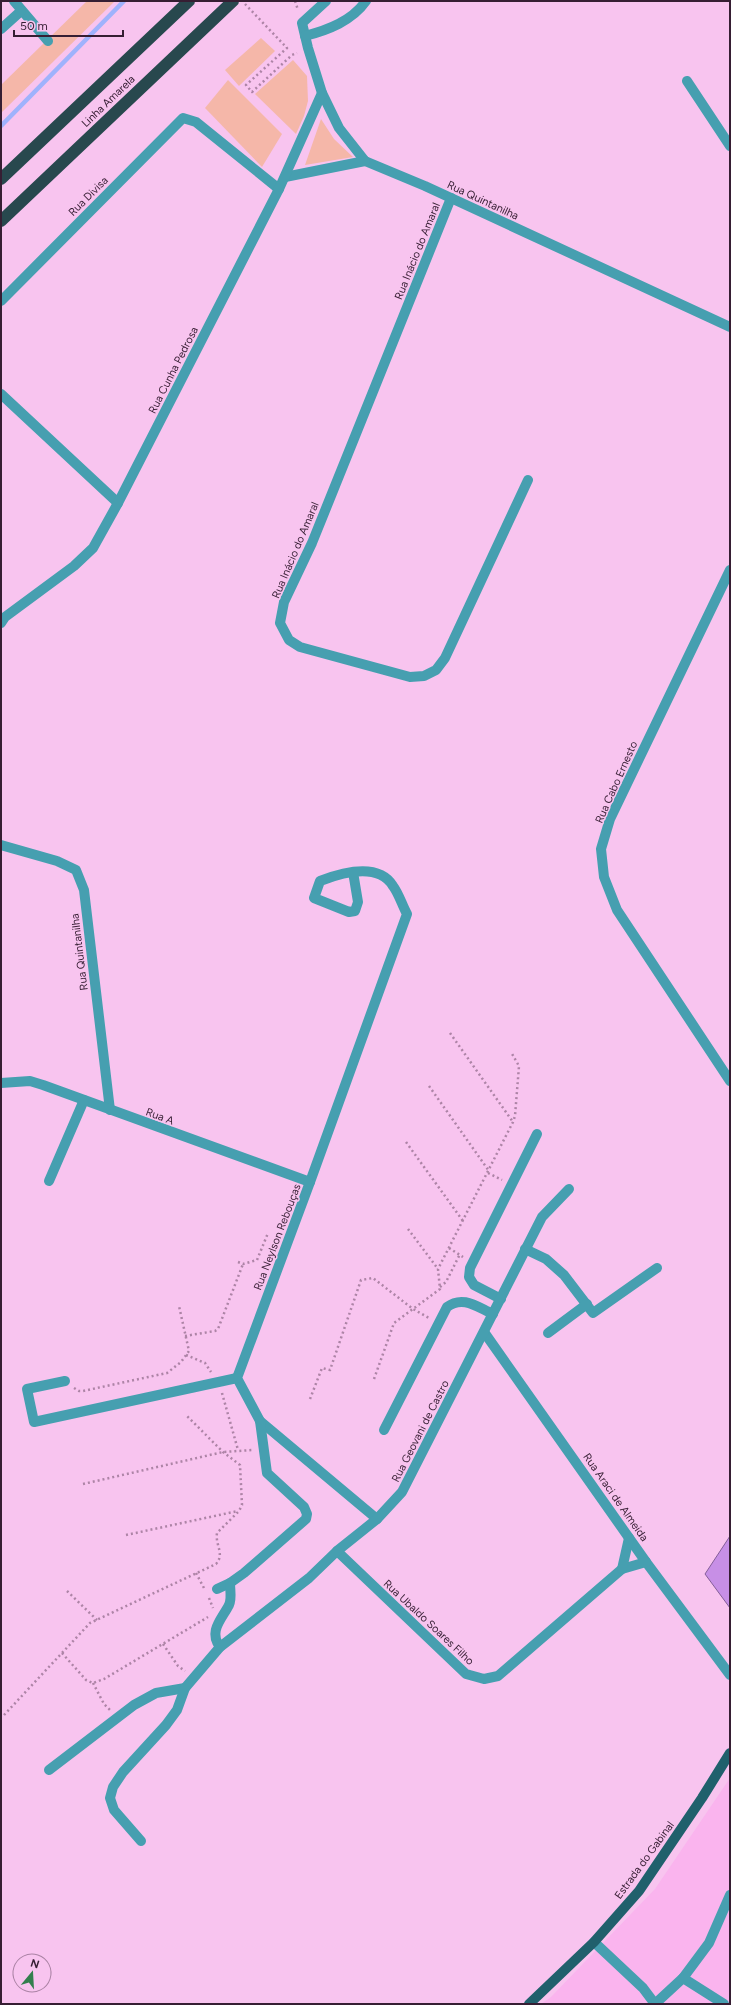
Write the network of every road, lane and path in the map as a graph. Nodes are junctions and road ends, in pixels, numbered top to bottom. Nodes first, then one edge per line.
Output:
1 (14, 1) edge
2 (189, 1) edge
3 (232, 1) edge
4 (242, 1) edge
5 (326, 1) edge
6 (366, 1) edge
7 (21, 11) junction
8 (1, 29) edge
9 (305, 36) junction
10 (48, 41) dead end
11 (308, 48) junction
12 (687, 81) dead end
13 (322, 93) junction
14 (730, 146) edge
15 (366, 161) junction
16 (285, 177) junction
17 (1, 179) edge
18 (279, 189) junction
19 (451, 198) junction
20 (1, 221) edge
21 (1, 302) edge
22 (730, 327) edge
23 (1, 394) edge
24 (528, 480) dead end
25 (118, 503) junction
26 (730, 570) edge
27 (1, 623) edge
28 (1, 845) edge
29 (353, 872) junction
30 (450, 1033) dead end
31 (511, 1052) dead end
32 (730, 1081) edge
33 (1, 1083) edge
34 (429, 1086) dead end
35 (84, 1100) junction
36 (110, 1110) junction
37 (513, 1122) junction
38 (537, 1134) dead end
39 (406, 1142) dead end
40 (489, 1171) junction
41 (49, 1181) dead end
42 (310, 1182) junction
43 (570, 1189) dead end
44 (463, 1221) junction
45 (408, 1229) dead end
46 (268, 1233) dead end
47 (449, 1248) junction
48 (526, 1249) junction
49 (460, 1254) junction
50 (464, 1256) dead end
51 (238, 1262) dead end
52 (244, 1264) junction
53 (657, 1268) dead end
54 (438, 1269) junction
55 (440, 1287) junction
56 (501, 1299) junction
57 (587, 1304) junction
58 (179, 1306) dead end
59 (413, 1309) junction
60 (492, 1314) junction
61 (433, 1318) dead end
62 (484, 1332) junction
63 (548, 1333) dead end
64 (185, 1336) junction
65 (186, 1355) junction
66 (237, 1378) junction
67 (374, 1379) dead end
68 (65, 1381) joint
69 (219, 1382) junction
70 (310, 1399) dead end
71 (186, 1415) dead end
72 (260, 1421) junction
73 (384, 1430) dead end
74 (264, 1449) junction
75 (238, 1450) junction
76 (222, 1452) junction
77 (83, 1484) dead end
78 (239, 1511) junction
79 (377, 1519) junction
80 (126, 1535) dead end
81 (629, 1538) junction
82 (337, 1551) junction
83 (646, 1562) junction
84 (622, 1569) junction
85 (196, 1573) junction
86 (230, 1583) junction
87 (217, 1589) dead end
88 (67, 1591) dead end
89 (97, 1620) junction
90 (163, 1644) junction
91 (220, 1647) junction
92 (62, 1653) junction
93 (730, 1675) edge
94 (194, 1678) junction
95 (93, 1684) junction
96 (185, 1688) junction
97 (4, 1715) dead end
98 (117, 1717) junction
99 (730, 1753) edge
100 (49, 1770) dead end
101 (141, 1841) dead end
102 (730, 1895) edge
103 (594, 1942) junction
104 (682, 1978) junction
105 (529, 2004) edge
106 (656, 2004) edge
107 (724, 2004) edge

1 - 7 street
2 - 17 highway, Linha Amarela
3 - 20 highway, Linha Amarela
4 - 11 path
5 - 9 street, Rua Quintanilha
6 - 9 street
7 - 8 street
7 - 10 street
9 - 11 street, Rua Quintanilha
11 - 13 street, Rua Quintanilha
12 - 14 street
13 - 15 street, Rua Quintanilha
13 - 16 street, Rua Cunha Pedrosa
15 - 16 street
15 - 19 street, Rua Quintanilha
16 - 18 street, Rua Cunha Pedrosa
18 - 21 street, Rua Divisa
18 - 25 street, Rua Cunha Pedrosa
19 - 22 street, Rua Quintanilha
19 - 24 street, Rua Inácio do Amaral
23 - 25 street
25 - 27 street, Rua Cunha Pedrosa
26 - 32 street, Rua Cabo Ernesto
28 - 36 street, Rua Quintanilha
29 - 29 street
29 - 42 street, Rua Neylson Rebouças
30 - 37 path
31 - 37 path
33 - 35 street, Rua A
34 - 40 path
35 - 36 street, Rua A
35 - 41 street
36 - 42 street, Rua A
37 - 40 path
38 - 56 street
39 - 44 path
40 - 44 path
42 - 66 street, Rua Neylson Rebouças
43 - 48 street, Rua Geovani de Castro
44 - 47 path
45 - 54 path
46 - 52 path
47 - 49 path
47 - 54 path
48 - 56 street, Rua Geovani de Castro
48 - 57 street
49 - 50 path
49 - 55 path
51 - 52 path
52 - 64 path
53 - 57 street
54 - 55 path
55 - 59 path
56 - 60 street, Rua Geovani de Castro
57 - 63 street
58 - 64 path
59 - 61 path
59 - 67 path
59 - 70 path
60 - 62 street, Rua Geovani de Castro
60 - 73 street
62 - 79 street, Rua Geovani de Castro
62 - 81 street, Rua Araci de Almeida
64 - 65 path
65 - 68 path
65 - 69 path
66 - 69 street
66 - 72 street
68 - 69 street
69 - 75 path
71 - 76 path
72 - 74 street
72 - 79 street
74 - 75 path
74 - 86 street
75 - 76 path
76 - 77 path
76 - 78 path
78 - 80 path
78 - 85 path
79 - 82 street, Rua Geovani de Castro
81 - 83 street, Rua Araci de Almeida
81 - 84 street
82 - 84 street, Rua Ubaldo Soares Filho
82 - 91 street, Rua Geovani de Castro
83 - 84 street, Rua Ubaldo Soares Filho
83 - 93 street, Rua Araci de Almeida
85 - 89 path
85 - 90 path
86 - 87 street
86 - 91 street
88 - 89 path
89 - 92 path
90 - 94 path
90 - 95 path
91 - 94 street, Rua Geovani de Castro
92 - 95 path
92 - 97 path
94 - 96 street, Rua Geovani de Castro
95 - 98 path
96 - 98 street
96 - 101 street
98 - 100 street
99 - 103 main road, Estrada do Gabinal
102 - 104 street
103 - 105 main road, Estrada do Gabinal
103 - 106 street
104 - 106 street
104 - 107 street

